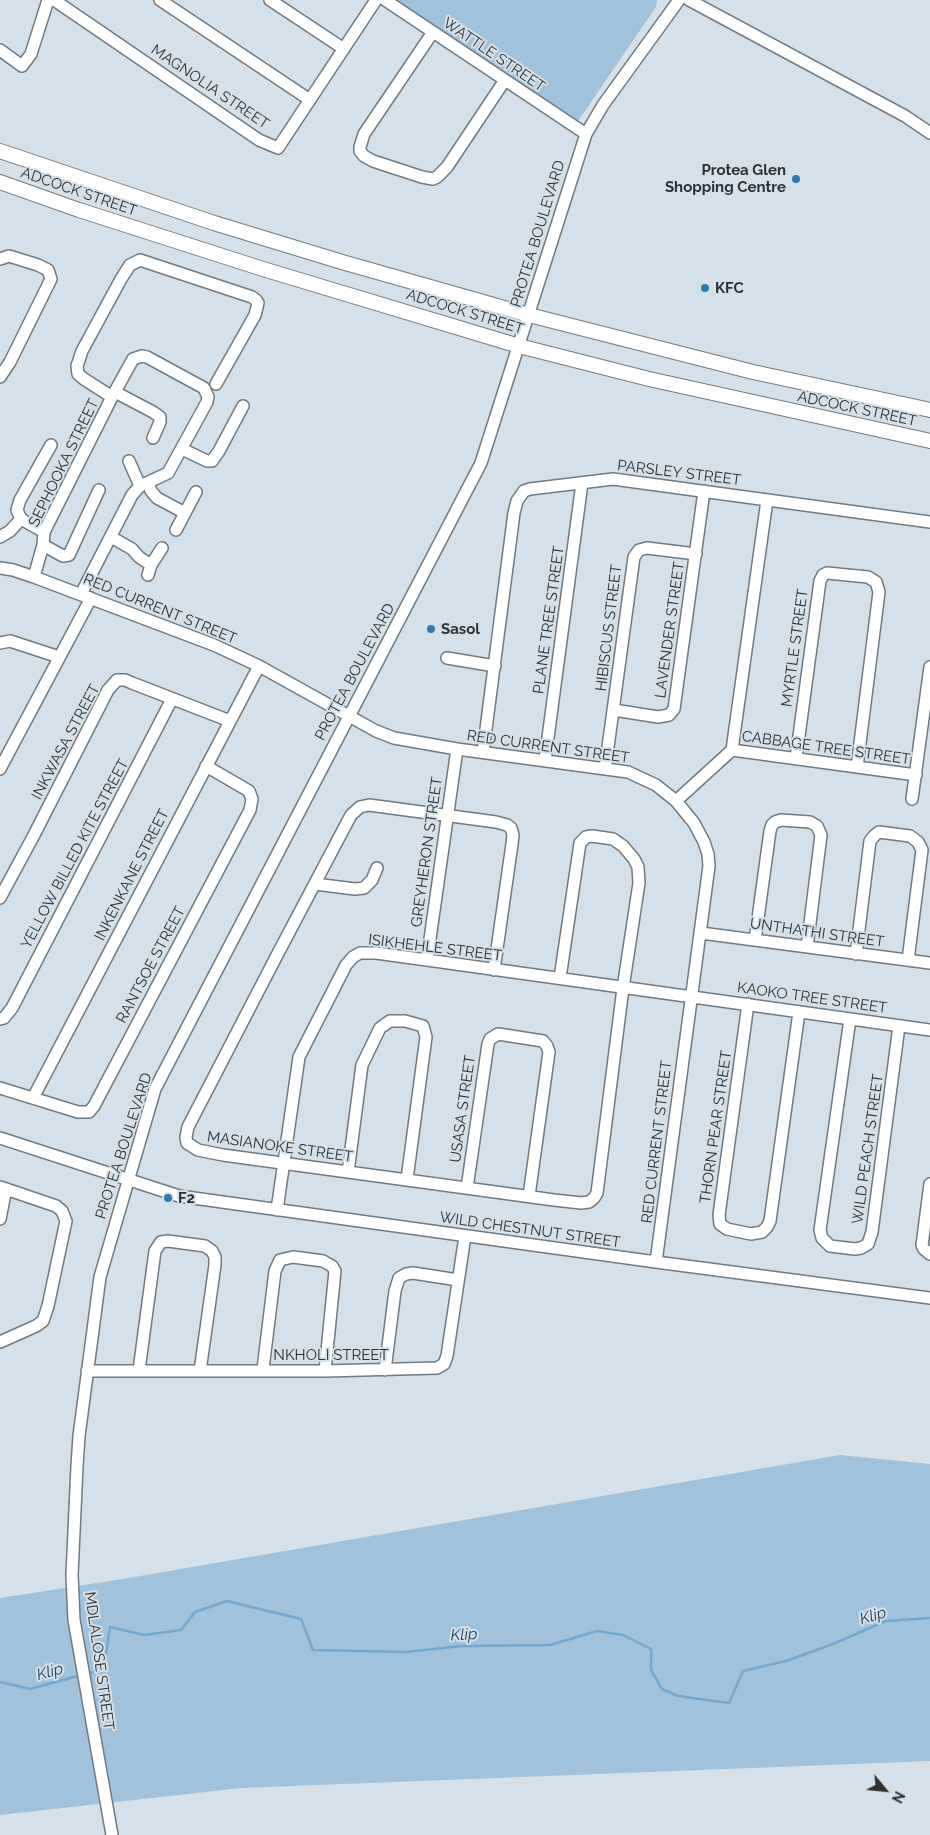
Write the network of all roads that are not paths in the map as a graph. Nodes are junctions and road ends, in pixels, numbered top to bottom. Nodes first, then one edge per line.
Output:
1 (48, 0) edge
2 (54, 0) edge
3 (160, 0) edge
4 (270, 0) edge
5 (376, 0) edge
6 (385, 0) edge
7 (679, 0) edge
8 (689, 0) edge
9 (433, 32) junction
10 (344, 49) junction
11 (0, 50) edge
12 (505, 80) junction
13 (310, 100) junction
14 (928, 129) edge
15 (586, 134) junction
16 (0, 151) edge
17 (0, 182) edge
18 (0, 259) edge
19 (529, 315) junction
20 (519, 346) junction
21 (0, 376) edge
22 (216, 384) dead end
23 (114, 395) junction
24 (243, 406) dead end
25 (930, 410) edge
26 (153, 438) dead end
27 (930, 441) edge
28 (51, 445) dead end
29 (182, 449) junction
30 (129, 461) dead end
31 (582, 483) junction
32 (144, 484) junction
33 (99, 490) dead end
34 (704, 491) junction
35 (196, 492) dead end
36 (769, 500) junction
37 (185, 513) junction
38 (21, 519) junction
39 (930, 522) edge
40 (176, 530) dead end
41 (44, 532) junction
42 (0, 537) edge
43 (111, 537) junction
44 (43, 545) junction
45 (162, 548) dead end
46 (696, 554) junction
47 (0, 568) edge
48 (34, 577) junction
49 (86, 596) junction
50 (0, 643) edge
51 (59, 657) junction
52 (447, 658) dead end
53 (258, 666) junction
54 (495, 666) junction
55 (930, 667) edge
56 (172, 698) junction
57 (614, 710) junction
58 (350, 715) junction
59 (230, 721) junction
60 (457, 749) junction
61 (732, 750) junction
62 (483, 752) junction
63 (796, 758) junction
64 (545, 760) junction
65 (206, 766) junction
66 (857, 767) junction
67 (0, 769) edge
68 (605, 769) junction
69 (916, 775) junction
70 (912, 799) dead end
71 (676, 801) junction
72 (447, 816) junction
73 (377, 868) dead end
74 (315, 884) junction
75 (0, 898) edge
76 (701, 933) junction
77 (756, 940) junction
78 (807, 947) junction
79 (856, 954) junction
80 (427, 960) junction
81 (908, 960) junction
82 (930, 963) edge
83 (494, 970) junction
84 (560, 978) junction
85 (623, 988) junction
86 (691, 997) junction
87 (748, 1004) junction
88 (799, 1012) junction
89 (0, 1019) edge
90 (850, 1019) junction
91 (899, 1026) junction
92 (930, 1030) edge
93 (0, 1088) edge
94 (33, 1098) junction
95 (0, 1138) edge
96 (284, 1163) junction
97 (348, 1172) junction
98 (128, 1179) junction
99 (407, 1179) junction
100 (930, 1184) edge
101 (3, 1188) edge
102 (468, 1188) junction
103 (529, 1196) junction
104 (277, 1210) junction
105 (0, 1219) edge
106 (465, 1236) junction
107 (930, 1254) edge
108 (656, 1262) junction
109 (458, 1280) junction
110 (930, 1298) edge
111 (0, 1342) edge
112 (139, 1370) junction
113 (263, 1370) junction
114 (386, 1370) junction
115 (87, 1371) junction
116 (200, 1371) junction
117 (325, 1371) junction
118 (112, 1835) edge

1 - 11 street
2 - 13 street, MAGNOLIA STREET
3 - 13 street
4 - 10 street
5 - 10 street, MAGNOLIA STREET
6 - 9 street, WATTLE STREET
7 - 15 street, PROTEA BOULEVARD
8 - 14 street
9 - 12 street, WATTLE STREET
9 - 12 street
10 - 13 street, MAGNOLIA STREET
12 - 15 street, WATTLE STREET
15 - 19 street, PROTEA BOULEVARD
16 - 19 main road, ADCOCK STREET
17 - 20 main road, ADCOCK STREET
18 - 21 street
19 - 20 street, PROTEA BOULEVARD
19 - 25 main road, ADCOCK STREET
20 - 27 main road, ADCOCK STREET
20 - 58 street, PROTEA BOULEVARD
22 - 23 street
23 - 26 street
23 - 29 street, SEPHOOKA STREET
23 - 41 street, SEPHOOKA STREET
24 - 29 street
28 - 38 street
29 - 32 street
30 - 32 street
31 - 34 street, PARSLEY STREET
31 - 54 street, PARSLEY STREET
31 - 64 street, PLANE TREE STREET
32 - 37 street
32 - 43 street
33 - 44 street
34 - 36 street, PARSLEY STREET
34 - 46 street, LAVENDER STREET
35 - 37 street
36 - 39 street, PARSLEY STREET
36 - 61 street
37 - 40 street
38 - 41 street
38 - 42 street
41 - 44 street, SEPHOOKA STREET
43 - 45 street
43 - 49 street
44 - 48 street, SEPHOOKA STREET
46 - 57 street, LAVENDER STREET
46 - 57 street, HIBISCUS STREET
47 - 48 street, RED CURRENT STREET
48 - 49 street, RED CURRENT STREET
49 - 51 street
49 - 53 street, RED CURRENT STREET
50 - 51 street
51 - 67 street
52 - 54 street
53 - 58 street, RED CURRENT STREET
53 - 59 street, INKENKANE STREET
54 - 62 street, PARSLEY STREET
55 - 69 street
56 - 59 street, INKWASA STREET
56 - 75 street, INKWASA STREET
56 - 89 street, YELLOW BILLED KITE STREET
57 - 68 street, HIBISCUS STREET
58 - 60 street, RED CURRENT STREET
58 - 98 street, PROTEA BOULEVARD
59 - 65 street, INKENKANE STREET
60 - 62 street, RED CURRENT STREET
60 - 72 street, GREYHERON STREET
61 - 63 street, CABBAGE TREE STREET
61 - 71 street
62 - 64 street, RED CURRENT STREET
63 - 66 street, CABBAGE TREE STREET
63 - 66 street, MYRTLE STREET
64 - 68 street, RED CURRENT STREET
65 - 94 street, INKENKANE STREET
65 - 94 street, RANTSOE STREET
66 - 69 street, CABBAGE TREE STREET
68 - 71 street, RED CURRENT STREET
69 - 70 street
71 - 76 street, RED CURRENT STREET
72 - 74 street, MASIANOKE STREET
72 - 80 street, GREYHERON STREET
72 - 83 street
73 - 74 street
74 - 96 street, MASIANOKE STREET
76 - 77 street, UNTHATHI STREET
76 - 86 street, RED CURRENT STREET
77 - 78 street, UNTHATHI STREET
77 - 78 street
78 - 79 street, UNTHATHI STREET
79 - 81 street, UNTHATHI STREET
79 - 81 street
80 - 83 street, ISIKHEHLE STREET
80 - 96 street, ISIKHEHLE STREET
81 - 82 street, UNTHATHI STREET
83 - 84 street, ISIKHEHLE STREET
84 - 85 street, ISIKHEHLE STREET
84 - 85 street
85 - 86 street, ISIKHEHLE STREET
85 - 103 street, MASIANOKE STREET
86 - 87 street, KAOKO TREE STREET
86 - 108 street, RED CURRENT STREET
87 - 88 street, KAOKO TREE STREET
87 - 88 street, THORN PEAR STREET
88 - 90 street, KAOKO TREE STREET
90 - 91 street, KAOKO TREE STREET
90 - 91 street, WILD PEACH STREET
91 - 92 street, KAOKO TREE STREET
93 - 94 street, RANTSOE STREET
95 - 98 street, WILD CHESTNUT STREET
96 - 97 street, MASIANOKE STREET
96 - 104 street, ISIKHEHLE STREET
97 - 99 street, MASIANOKE STREET
97 - 99 street
98 - 104 street, WILD CHESTNUT STREET
98 - 115 street, PROTEA BOULEVARD
99 - 102 street, MASIANOKE STREET
100 - 107 street
101 - 105 street
101 - 111 street
102 - 103 street, MASIANOKE STREET
102 - 103 street, USASA STREET
104 - 106 street, WILD CHESTNUT STREET
106 - 108 street, WILD CHESTNUT STREET
106 - 109 street, NKHOLI STREET
108 - 110 street, WILD CHESTNUT STREET
109 - 114 street, NKHOLI STREET
109 - 114 street
112 - 115 street, NKHOLI STREET
112 - 116 street, NKHOLI STREET
112 - 116 street
113 - 116 street, NKHOLI STREET
113 - 117 street, NKHOLI STREET
113 - 117 street
114 - 117 street, NKHOLI STREET
115 - 118 street, MDLALOSE STREET

